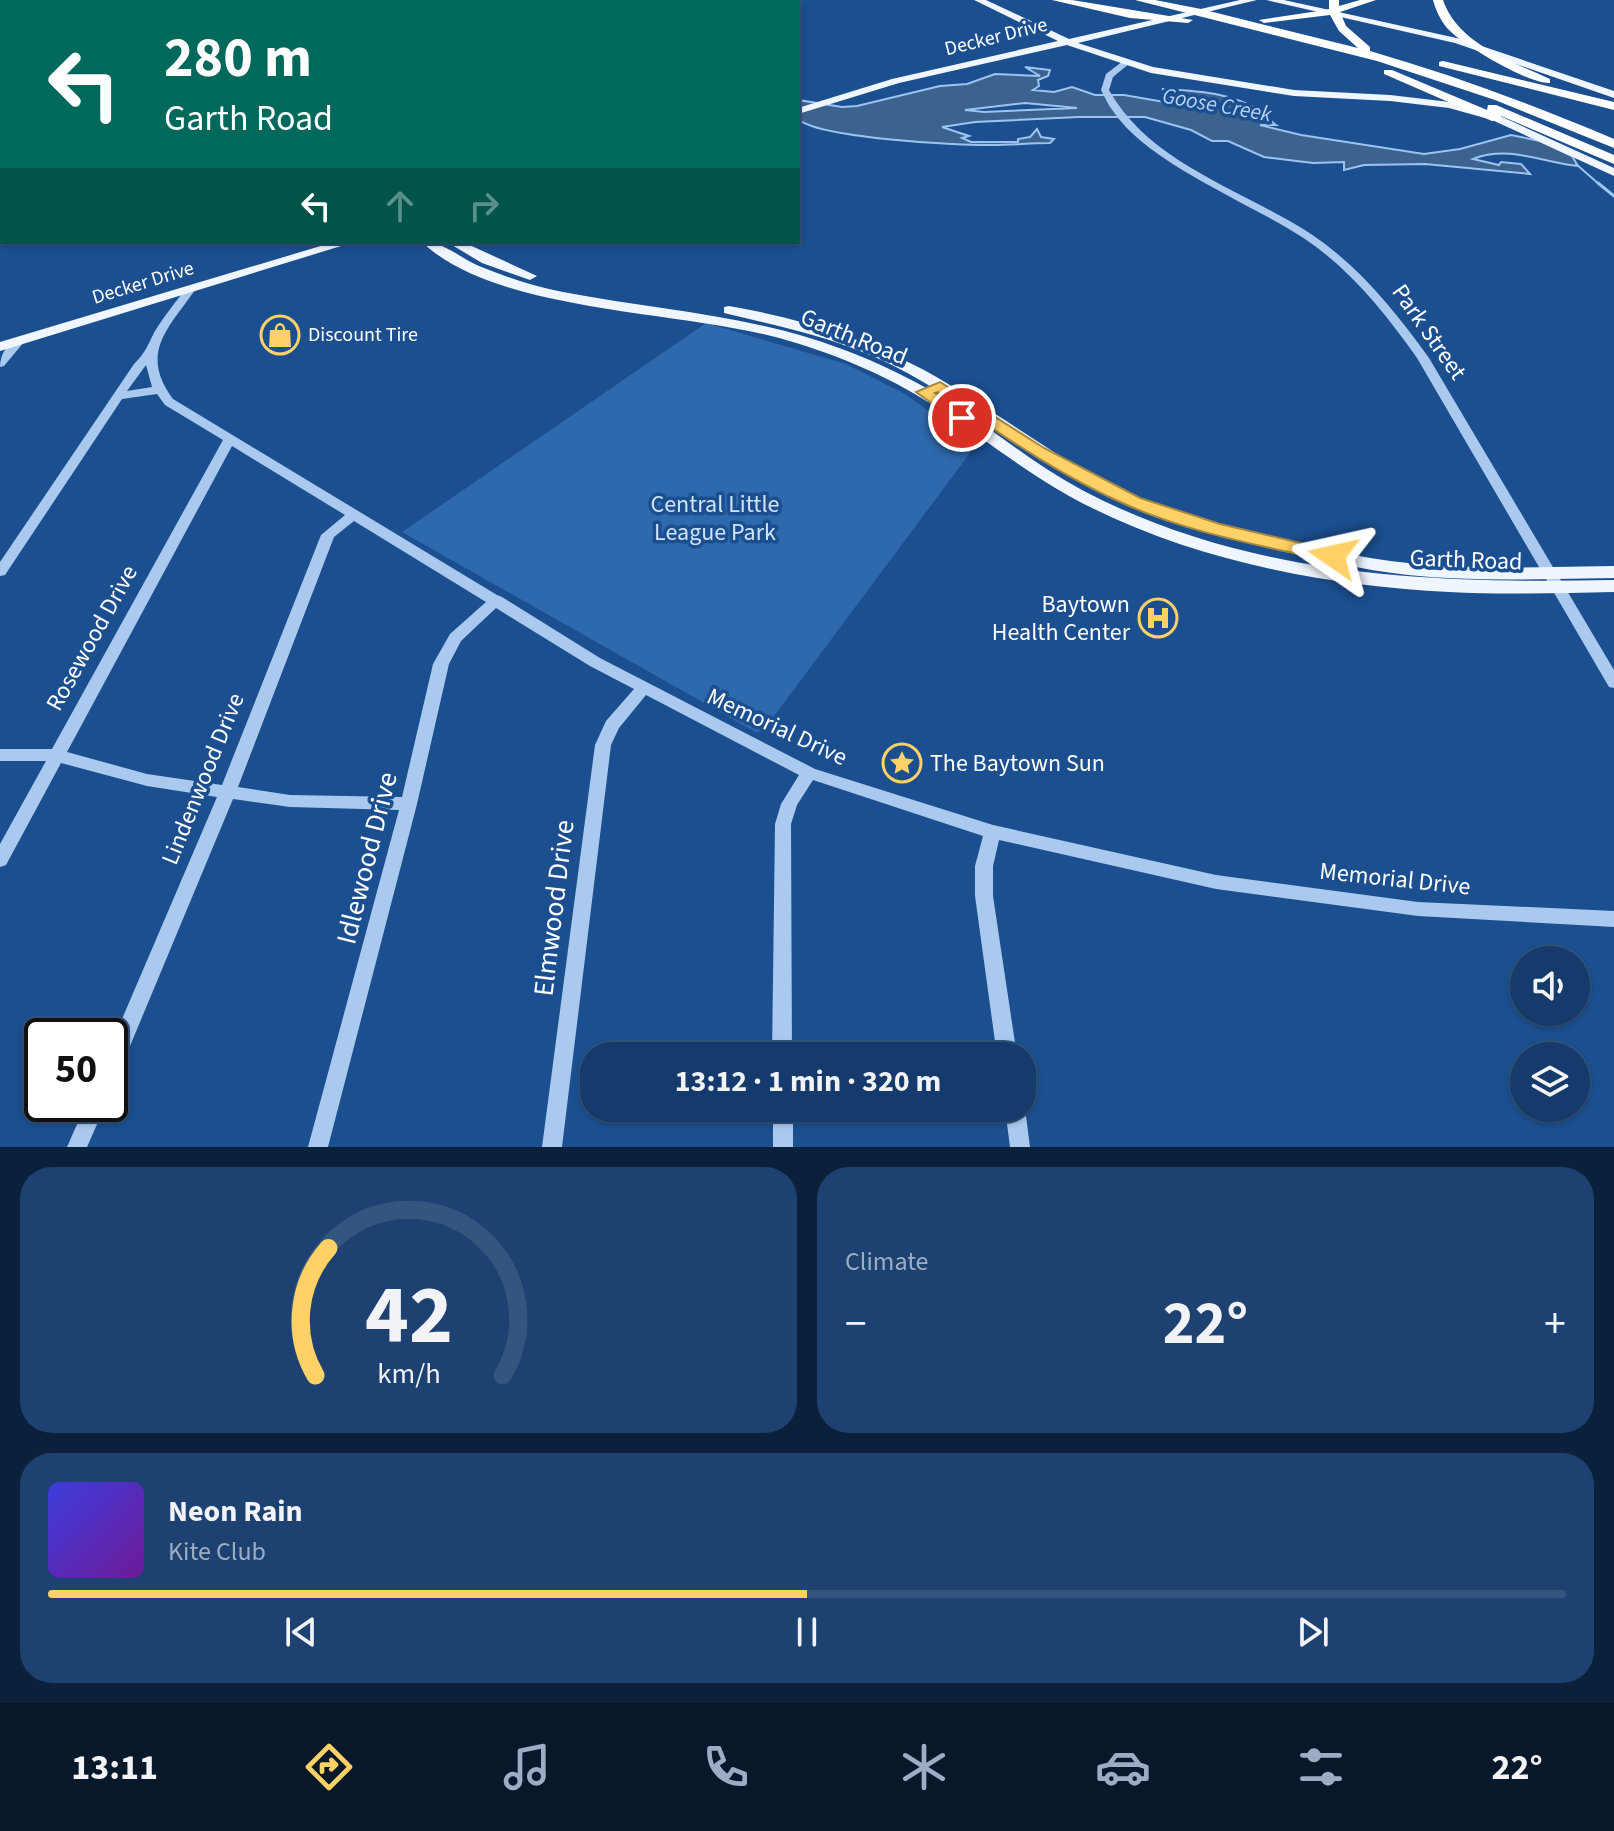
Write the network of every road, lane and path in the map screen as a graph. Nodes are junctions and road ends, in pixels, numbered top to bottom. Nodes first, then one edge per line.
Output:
1 (979, 0) edge
2 (1057, 0) edge
3 (1141, 0) edge
4 (1173, 0) edge
5 (1214, 0) edge
6 (1252, 0) edge
7 (1271, 0) edge
8 (1334, 0) edge
9 (1371, 0) edge
10 (1438, 0) edge
11 (1283, 1) edge
12 (1272, 28) junction
13 (1316, 31) junction
14 (1053, 35) junction
15 (1065, 40) junction
16 (1081, 48) junction
17 (1126, 63) junction
18 (896, 81) junction
19 (1614, 95) edge
20 (828, 98) junction
21 (800, 103) edge
22 (1614, 106) edge
23 (800, 110) edge
24 (1614, 114) edge
25 (1496, 118) junction
26 (1614, 135) edge
27 (1614, 144) edge
28 (1614, 160) edge
29 (1614, 172) edge
30 (346, 244) edge
31 (432, 244) edge
32 (457, 244) edge
33 (514, 272) junction
34 (498, 279) junction
35 (190, 290) junction
36 (586, 296) junction
37 (810, 336) junction
38 (18, 342) junction
39 (0, 347) edge
40 (150, 354) junction
41 (0, 364) edge
42 (940, 386) junction
43 (158, 390) junction
44 (924, 392) junction
45 (118, 396) junction
46 (229, 440) junction
47 (1131, 509) junction
48 (353, 515) junction
49 (0, 572) edge
50 (1614, 572) edge
51 (1553, 580) junction
52 (1614, 586) edge
53 (497, 600) junction
54 (1614, 683) edge
55 (642, 689) junction
56 (0, 755) edge
57 (55, 755) junction
58 (809, 773) junction
59 (227, 793) junction
60 (409, 804) junction
61 (993, 832) junction
62 (0, 860) edge
63 (1614, 919) edge
64 (128, 1027) edge
65 (782, 1042) edge
66 (1005, 1042) edge
67 (88, 1122) edge
68 (783, 1122) edge
69 (1017, 1122) edge
70 (77, 1147) edge
71 (318, 1147) edge
72 (552, 1147) edge
73 (783, 1147) edge
74 (1020, 1147) edge

1 - 14 main road
2 - 9 highway
3 - 12 highway
4 - 13 highway
5 - 14 main road, Decker Drive
6 - 15 main road, Decker Drive
7 - 11 main road
8 - 28 highway
10 - 24 highway
11 - 19 main road
12 - 25 highway
12 - 27 highway
13 - 22 highway
13 - 26 highway
14 - 15 main road
14 - 20 main road, Decker Drive
15 - 16 main road
15 - 18 main road, Decker Drive
16 - 17 main road
16 - 18 main road
17 - 25 main road
17 - 51 street, Park Street
18 - 20 main road, Decker Drive
20 - 21 main road, Decker Drive
20 - 23 main road, Decker Drive
25 - 29 main road
30 - 35 main road, Decker Drive
31 - 34 main road, Garth Road
32 - 33 main road, Garth Road
33 - 34 street
33 - 36 main road, Garth Road
34 - 36 main road, Garth Road
35 - 38 main road, Decker Drive
35 - 40 street
36 - 37 main road, Garth Road
37 - 42 main road, Garth Road
37 - 44 main road, Garth Road
38 - 39 main road, Decker Drive
38 - 41 street
40 - 43 street
40 - 45 street
42 - 44 main road
42 - 47 main road, Garth Road
43 - 45 street
43 - 46 street, Memorial Drive
44 - 47 main road, Garth Road
45 - 49 street
46 - 48 street, Memorial Drive
46 - 57 street, Rosewood Drive
47 - 51 main road, Garth Road
48 - 53 street, Memorial Drive
48 - 59 street, Lindenwood Drive
50 - 51 main road, Garth Road
51 - 52 main road, Garth Road
51 - 54 street, Park Street
53 - 55 street, Memorial Drive
53 - 60 street, Idlewood Drive
55 - 58 street, Memorial Drive
55 - 72 street, Elmwood Drive
56 - 57 street
57 - 59 street
57 - 62 street, Rosewood Drive
58 - 61 street, Memorial Drive
58 - 65 street
59 - 60 street
59 - 64 street, Lindenwood Drive
60 - 71 street, Idlewood Drive
61 - 63 street, Memorial Drive
61 - 66 street
67 - 70 street
68 - 73 street
69 - 74 street

